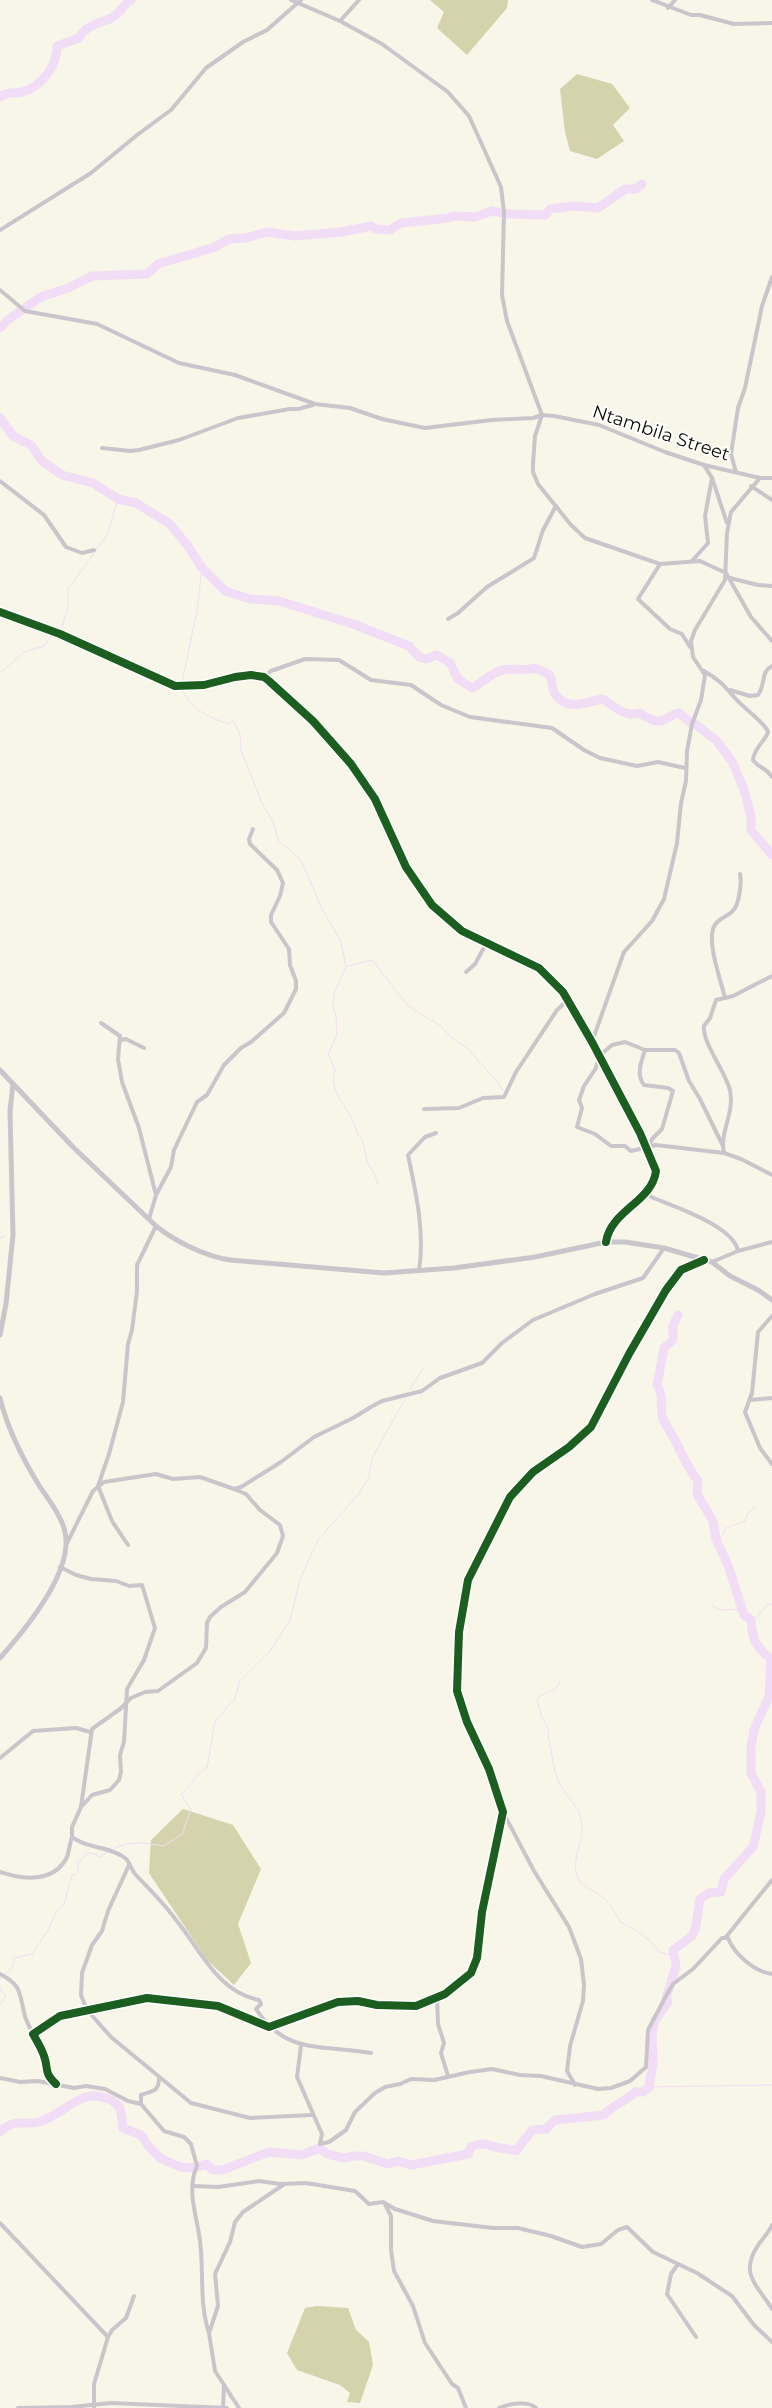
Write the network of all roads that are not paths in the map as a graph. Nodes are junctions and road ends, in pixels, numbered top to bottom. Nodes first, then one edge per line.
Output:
1 (291, 0) edge
2 (359, 0) edge
3 (652, 0) edge
4 (676, 0) edge
5 (300, 2) edge
6 (668, 8) junction
7 (340, 21) junction
8 (772, 23) edge
9 (0, 230) edge
10 (772, 277) edge
11 (0, 290) edge
12 (315, 404) junction
13 (542, 415) junction
14 (102, 448) dead end
15 (704, 465) junction
16 (736, 472) junction
17 (712, 478) junction
18 (760, 478) junction
19 (772, 478) edge
20 (0, 481) edge
21 (751, 486) junction
22 (772, 500) edge
23 (556, 506) junction
24 (728, 526) junction
25 (94, 550) dead end
26 (692, 561) junction
27 (660, 564) junction
28 (726, 573) junction
29 (730, 578) junction
30 (772, 586) edge
31 (0, 612) edge
32 (448, 619) dead end
33 (772, 640) edge
34 (691, 649) junction
35 (772, 666) edge
36 (704, 671) junction
37 (264, 677) junction
38 (730, 690) junction
39 (685, 768) junction
40 (772, 777) edge
41 (253, 829) dead end
42 (740, 874) dead end
43 (486, 944) junction
44 (466, 972) dead end
45 (772, 976) edge
46 (725, 998) junction
47 (569, 999) junction
48 (101, 1023) dead end
49 (121, 1040) junction
50 (592, 1042) junction
51 (144, 1048) dead end
52 (645, 1050) junction
53 (599, 1056) junction
54 (0, 1070) edge
55 (13, 1084) junction
56 (424, 1109) dead end
57 (436, 1134) dead end
58 (722, 1144) junction
59 (648, 1145) junction
60 (724, 1154) junction
61 (772, 1175) edge
62 (648, 1189) junction
63 (156, 1195) junction
64 (149, 1219) junction
65 (156, 1226) junction
66 (606, 1242) junction
67 (772, 1242) edge
68 (664, 1248) junction
69 (738, 1250) junction
70 (704, 1260) junction
71 (712, 1262) junction
72 (418, 1271) junction
73 (772, 1300) edge
74 (772, 1316) edge
75 (0, 1335) edge
76 (0, 1398) edge
77 (772, 1398) edge
78 (750, 1400) junction
79 (772, 1464) edge
80 (98, 1486) junction
81 (234, 1489) junction
82 (66, 1543) junction
83 (128, 1545) dead end
84 (60, 1568) junction
85 (0, 1658) edge
86 (126, 1703) junction
87 (90, 1732) junction
88 (0, 1758) edge
89 (82, 1807) junction
90 (503, 1812) junction
91 (72, 1837) junction
92 (130, 1865) junction
93 (0, 1872) edge
94 (772, 1880) edge
95 (726, 1937) junction
96 (0, 1974) edge
97 (772, 1974) edge
98 (437, 1997) junction
99 (87, 2010) junction
100 (269, 2027) junction
101 (33, 2034) junction
102 (301, 2046) junction
103 (371, 2053) dead end
104 (448, 2076) junction
105 (0, 2078) edge
106 (159, 2078) junction
107 (56, 2084) junction
108 (575, 2085) junction
109 (141, 2104) junction
110 (312, 2115) junction
111 (284, 2183) junction
112 (194, 2186) junction
113 (383, 2202) junction
114 (1, 2225) edge
115 (772, 2225) edge
116 (678, 2264) junction
117 (134, 2296) dead end
118 (772, 2309) edge
119 (209, 2333) junction
120 (108, 2337) junction
121 (696, 2337) dead end
122 (772, 2342) edge
123 (224, 2385) junction
124 (466, 2406) edge
125 (93, 2407) edge
126 (239, 2407) edge
127 (18, 2408) edge
128 (44, 2408) edge
129 (223, 2408) edge
130 (227, 2408) edge
131 (233, 2408) edge
132 (473, 2408) edge
133 (499, 2408) edge
134 (536, 2408) edge

1 - 5 street
2 - 7 street
3 - 6 street
4 - 6 street
5 - 7 street
5 - 9 street
6 - 8 street
7 - 13 street
10 - 16 street
11 - 12 street
12 - 13 street, Ntambila Street
12 - 14 street
13 - 15 street, Ntambila Street
13 - 23 street
15 - 16 street, Ntambila Street
15 - 17 street
16 - 18 street, Ntambila Street
17 - 24 street
17 - 26 street
18 - 19 street, Ntambila Street
18 - 21 street
20 - 25 street
21 - 22 street
21 - 24 street
23 - 27 street
23 - 32 street
24 - 28 street
26 - 27 street
26 - 28 street
27 - 34 street
28 - 29 street
28 - 34 street
29 - 30 street
29 - 33 street
31 - 37 street
34 - 36 street
35 - 38 street
36 - 38 street
36 - 39 street
37 - 39 street
37 - 43 street
38 - 40 street
39 - 50 street
41 - 63 street
42 - 46 street
43 - 44 street
43 - 47 street
45 - 46 street
46 - 58 street
47 - 50 street
47 - 56 street
48 - 49 street
49 - 51 street
49 - 63 street
50 - 53 street
52 - 53 street
52 - 58 street
52 - 59 street
53 - 59 street
53 - 59 street
54 - 55 street
55 - 64 street
55 - 75 street
57 - 72 street
58 - 60 street
59 - 60 street
59 - 62 street
60 - 61 street
62 - 66 street
62 - 69 street
63 - 64 street
64 - 65 street
65 - 72 street
65 - 80 street
66 - 68 street
66 - 72 street
67 - 69 street
68 - 70 street
68 - 81 street
69 - 71 street
70 - 71 street
70 - 90 street
71 - 73 street
74 - 78 street
76 - 82 street
77 - 78 street
78 - 79 street
80 - 81 street
80 - 82 street
80 - 83 street
81 - 86 street
82 - 84 street
84 - 85 street
84 - 86 street
86 - 87 street
86 - 89 street
87 - 88 street
87 - 89 street
89 - 91 street
90 - 98 street
90 - 108 street
91 - 92 street
91 - 93 street
92 - 99 street
92 - 100 street
94 - 95 street
95 - 97 street
95 - 108 street
96 - 101 street
98 - 100 street
98 - 104 street
99 - 100 street
99 - 101 street
99 - 106 street
100 - 102 street
101 - 107 street
102 - 103 street
102 - 110 street
104 - 108 street
104 - 110 street
105 - 107 street
106 - 109 street
106 - 110 street
107 - 109 street
109 - 112 street
111 - 112 street
111 - 113 street
111 - 119 street
112 - 119 street
113 - 116 street
113 - 124 street
114 - 120 street
115 - 118 street
116 - 121 street
116 - 122 street
117 - 120 street
119 - 123 street
120 - 125 street
123 - 126 street
123 - 129 street
124 - 132 street
125 - 128 street
125 - 129 street
126 - 131 street
127 - 128 street
129 - 130 street
133 - 134 street

